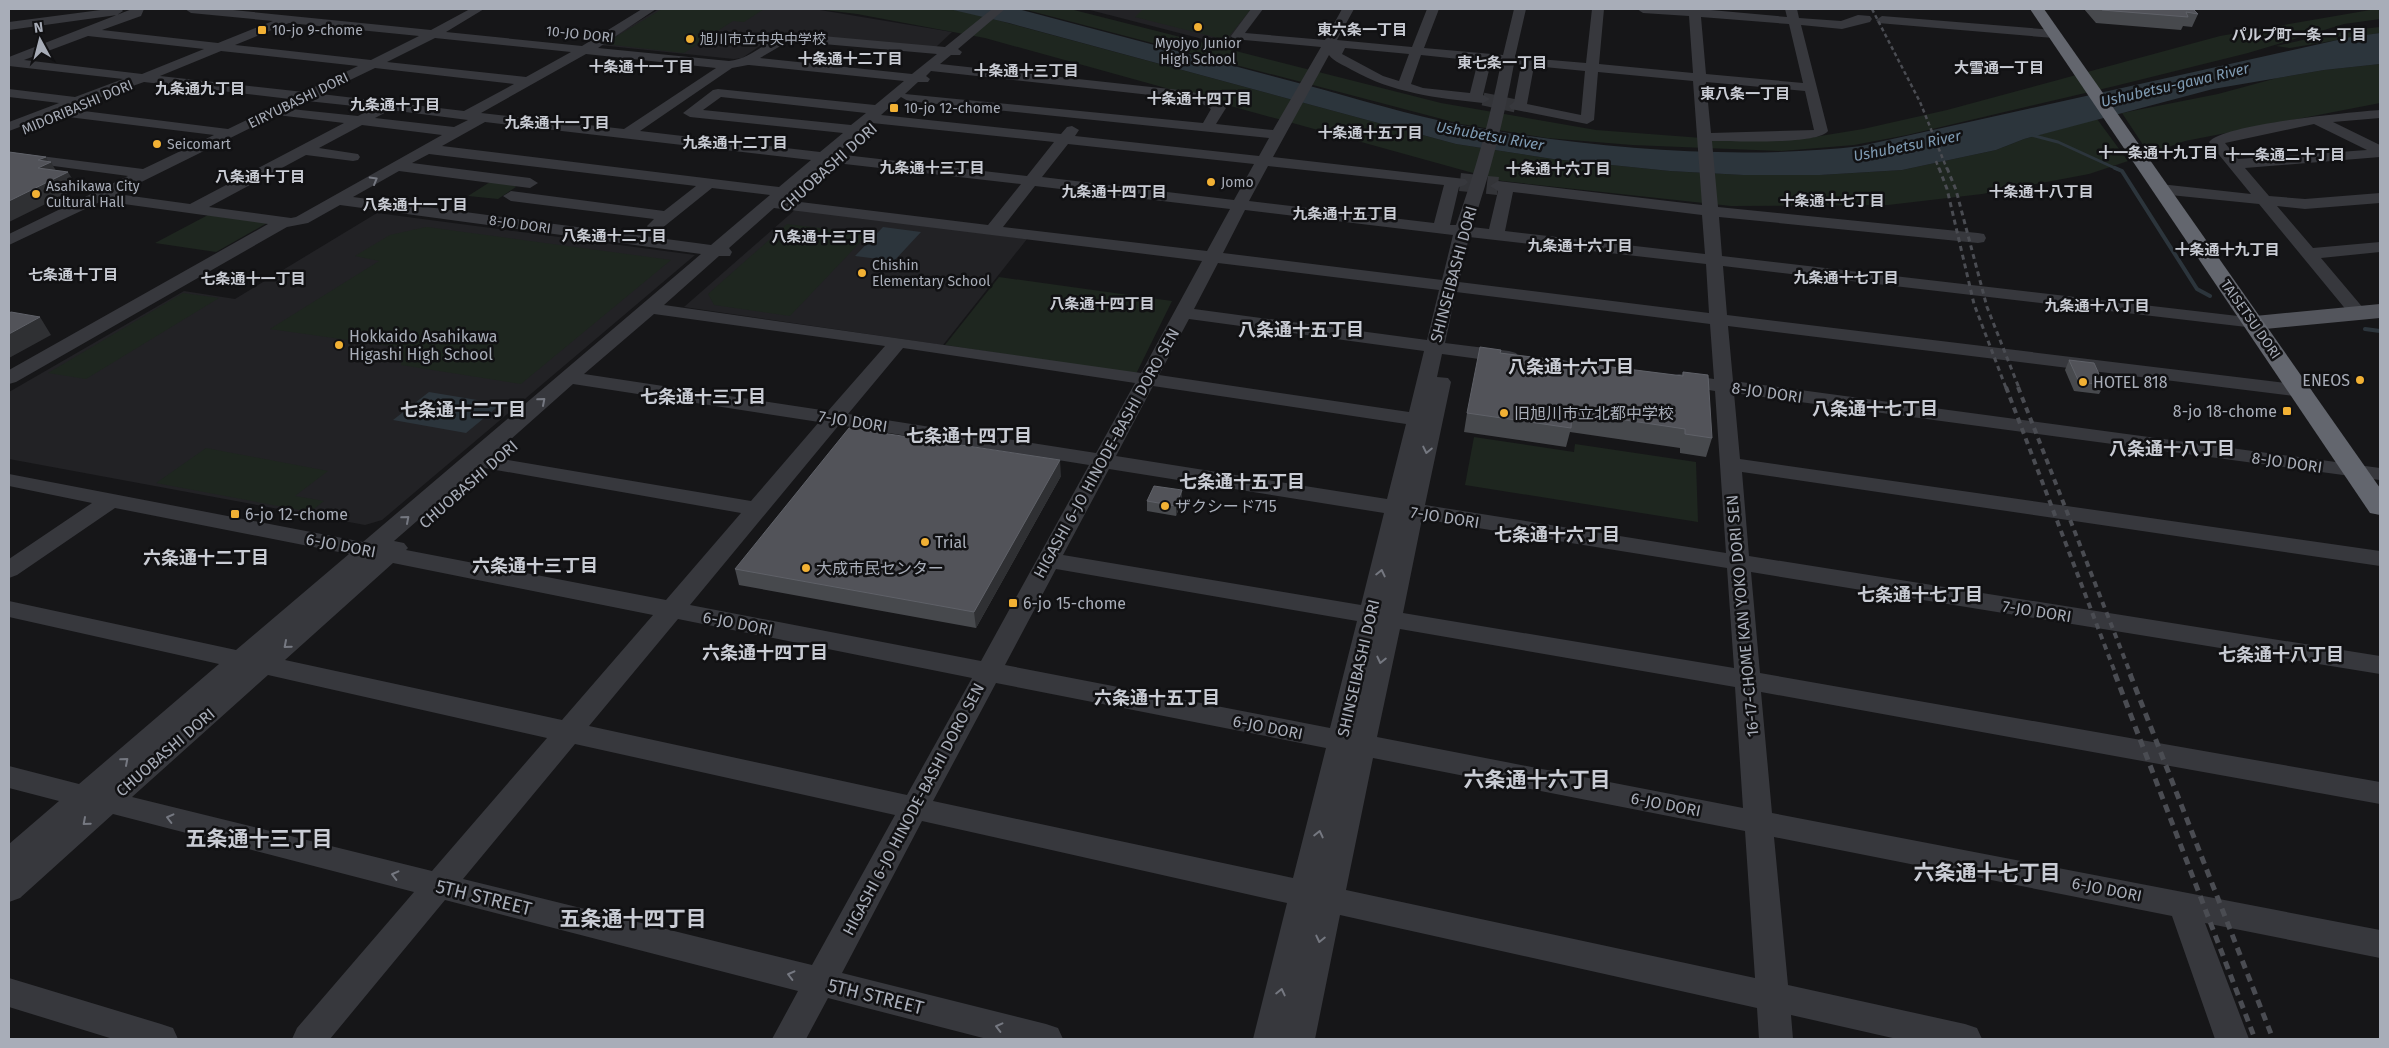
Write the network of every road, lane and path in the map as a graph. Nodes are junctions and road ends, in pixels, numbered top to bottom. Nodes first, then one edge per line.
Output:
1 (130, 9) edge
2 (138, 9) edge
3 (191, 9) edge
4 (312, 9) edge
5 (650, 9) edge
6 (999, 9) edge
7 (1257, 9) edge
8 (1348, 9) edge
9 (1433, 9) edge
10 (1520, 9) edge
11 (1598, 9) edge
12 (1642, 9) edge
13 (1918, 9) edge
14 (2036, 9) edge
15 (468, 11) edge
16 (492, 11) dead end
17 (1694, 11) edge
18 (42, 15) edge
19 (1792, 15) edge
20 (1866, 18) dead end
21 (289, 19) junction
22 (1882, 20) dead end
23 (1925, 24) junction
24 (9, 26) edge
25 (86, 32) junction
26 (434, 34) junction
27 (2054, 34) junction
28 (1333, 44) junction
29 (220, 47) junction
30 (584, 50) junction
31 (953, 52) junction
32 (1416, 52) junction
33 (1485, 58) junction
34 (1508, 60) junction
35 (750, 61) junction
36 (9, 62) edge
37 (1528, 62) junction
38 (372, 64) junction
39 (729, 65) junction
40 (1593, 68) junction
41 (927, 74) junction
42 (145, 77) junction
43 (1700, 78) junction
44 (527, 81) junction
45 (1402, 87) junction
46 (1811, 88) junction
47 (9, 93) edge
48 (306, 96) junction
49 (908, 96) junction
50 (85, 102) junction
51 (388, 106) junction
52 (275, 111) junction
53 (58, 112) junction
54 (2380, 114) edge
55 (877, 115) junction
56 (1085, 115) junction
57 (475, 116) junction
58 (2316, 119) junction
59 (358, 121) junction
60 (13, 123) edge
61 (1207, 128) junction
62 (855, 130) junction
63 (456, 132) junction
64 (229, 133) junction
65 (1279, 133) junction
66 (628, 134) junction
67 (9, 136) edge
68 (1704, 137) junction
69 (1065, 139) junction
70 (426, 149) junction
71 (303, 150) junction
72 (2380, 152) edge
73 (9, 156) edge
74 (354, 157) dead end
75 (831, 157) junction
76 (1264, 160) junction
77 (2233, 164) junction
78 (397, 166) junction
79 (556, 166) junction
80 (144, 174) junction
81 (1031, 180) junction
82 (530, 183) junction
83 (708, 184) junction
84 (2160, 189) junction
85 (99, 196) junction
86 (511, 196) junction
87 (784, 198) junction
88 (2380, 198) edge
89 (338, 200) junction
90 (2263, 200) junction
91 (1710, 202) junction
92 (1240, 205) junction
93 (190, 210) junction
94 (666, 216) junction
95 (476, 218) junction
96 (284, 222) junction
97 (993, 229) junction
98 (1469, 231) junction
99 (1978, 238) dead end
100 (9, 240) edge
101 (636, 240) junction
102 (2380, 248) edge
103 (723, 252) junction
104 (2307, 254) junction
105 (1212, 256) junction
106 (1714, 260) junction
107 (1456, 286) junction
108 (658, 309) junction
109 (2380, 311) edge
110 (2358, 313) junction
111 (1183, 314) junction
112 (1719, 319) junction
113 (2255, 323) junction
114 (898, 342) junction
115 (1441, 348) junction
116 (1526, 360) edge
117 (9, 378) edge
118 (1663, 378) edge
119 (577, 379) junction
120 (1146, 380) junction
121 (1724, 386) junction
122 (2302, 391) junction
123 (834, 418) junction
124 (1425, 421) junction
125 (483, 462) junction
126 (1102, 462) junction
127 (1730, 464) junction
128 (2368, 472) edge
129 (9, 480) edge
130 (111, 500) junction
131 (2380, 507) edge
132 (756, 509) junction
133 (1404, 510) junction
134 (379, 553) junction
135 (2380, 559) edge
136 (1047, 560) junction
137 (1738, 562) junction
138 (9, 570) edge
139 (9, 609) edge
140 (671, 610) junction
141 (1380, 618) junction
142 (253, 662) junction
143 (2380, 665) edge
144 (987, 672) junction
145 (1748, 680) junction
146 (567, 732) junction
147 (1351, 743) junction
148 (9, 777) edge
149 (2380, 793) edge
150 (96, 799) junction
151 (913, 808) junction
152 (1758, 822) junction
153 (9, 861) edge
154 (439, 886) junction
155 (9, 889) edge
156 (1317, 896) junction
157 (2183, 905) junction
158 (2380, 944) edge
159 (820, 982) junction
160 (9, 992) edge
161 (1773, 997) junction
162 (161, 1039) edge
163 (309, 1039) edge
164 (789, 1039) edge
165 (1046, 1039) edge
166 (1270, 1039) edge
167 (1298, 1039) edge
168 (1776, 1039) edge
169 (1965, 1039) edge
170 (2232, 1039) edge

1 - 18 street
2 - 25 street
3 - 21 street, 10-JO DORI
4 - 21 street, MIDORIBASHI DORI
5 - 30 street
6 - 31 street, CHUOBASHI DORI
7 - 28 street
8 - 28 street
9 - 32 street
10 - 34 street
11 - 40 street
12 - 17 street
13 - 23 street
14 - 27 highway, TAISETSU DORI
15 - 16 street
15 - 26 street, EIRYUBASHI DORI
17 - 19 street
17 - 43 street, 16-17-CHOME KAN YOKO DORI SEN
18 - 24 street
19 - 20 street
19 - 46 street
21 - 26 street, 10-JO DORI
21 - 29 street, MIDORIBASHI DORI
22 - 23 street
23 - 27 street
25 - 29 street
25 - 36 street
26 - 30 street, 10-JO DORI
26 - 38 street, EIRYUBASHI DORI
27 - 84 highway, TAISETSU DORI
28 - 32 street
28 - 45 street
28 - 65 street, HIGASHI 6-JO HINODE-BASHI DORO SEN
29 - 38 street
29 - 42 street, MIDORIBASHI DORI
30 - 39 street, 10-JO DORI
30 - 44 street
31 - 35 street, 10-JO DORI
31 - 41 street, CHUOBASHI DORI
32 - 33 street
32 - 45 street
33 - 34 street
33 - 45 street
34 - 37 street
34 - 98 street, SHINSEIBASHI DORI
35 - 39 street, 10-JO DORI
35 - 41 street
36 - 42 street
37 - 40 street
37 - 40 street
38 - 44 street
38 - 48 street, EIRYUBASHI DORI
39 - 66 street
40 - 43 street
41 - 49 street, CHUOBASHI DORI
41 - 55 street, CHUOBASHI DORI
41 - 61 street
42 - 48 street
42 - 50 street, MIDORIBASHI DORI
43 - 46 street
43 - 68 street, 16-17-CHOME KAN YOKO DORI SEN
44 - 57 street
46 - 68 street
47 - 50 street
48 - 51 street
48 - 52 street, EIRYUBASHI DORI
49 - 55 street, CHUOBASHI DORI
49 - 56 street
50 - 53 street, MIDORIBASHI DORI
51 - 57 street
51 - 59 street
52 - 59 street
52 - 64 street, EIRYUBASHI DORI
53 - 60 street, MIDORIBASHI DORI
53 - 64 street
53 - 67 street, MIDORIBASHI DORI
54 - 58 street
55 - 62 street, CHUOBASHI DORI
55 - 62 street
55 - 69 street
55 - 75 street, CHUOBASHI DORI
56 - 61 street
56 - 69 street
57 - 63 street
57 - 66 street
58 - 72 street
58 - 77 street
59 - 63 street
59 - 71 street
61 - 65 street
62 - 75 street, CHUOBASHI DORI
63 - 70 street
64 - 80 street, EIRYUBASHI DORI
65 - 76 street, HIGASHI 6-JO HINODE-BASHI DORO SEN
66 - 75 street
68 - 91 street, 16-17-CHOME KAN YOKO DORI SEN
69 - 76 street
69 - 81 street
70 - 78 street
70 - 79 street
71 - 74 street
71 - 93 street
72 - 77 street
73 - 80 street
75 - 81 street
75 - 87 street, CHUOBASHI DORI
76 - 92 street, HIGASHI 6-JO HINODE-BASHI DORO SEN
76 - 98 street
77 - 90 street
78 - 82 street
89 -> 78 street
79 - 82 street
79 - 83 street
80 - 85 street, EIRYUBASHI DORI
81 - 92 street
81 - 97 street
82 - 86 street
83 - 87 street
83 - 94 street
84 - 90 street
84 - 113 highway, TAISETSU DORI
85 - 93 street
85 - 100 street, EIRYUBASHI DORI
86 - 94 street
86 - 95 street
87 - 97 street
87 - 103 street, CHUOBASHI DORI
88 - 90 street
89 - 95 street, 8-JO DORI
89 - 96 street
90 - 104 street
91 - 98 street
91 - 99 street
91 - 106 street, 16-17-CHOME KAN YOKO DORI SEN
92 - 98 street
92 - 105 street, HIGASHI 6-JO HINODE-BASHI DORO SEN
93 - 96 street
94 - 101 street
95 - 101 street, 8-JO DORI
96 - 117 street
97 - 105 street
98 - 106 street
98 - 107 street, SHINSEIBASHI DORI
101 - 103 street, 8-JO DORI
102 - 104 street
103 - 108 street, CHUOBASHI DORI
104 - 110 street
105 - 107 street
105 - 111 street, HIGASHI 6-JO HINODE-BASHI DORO SEN
106 - 112 street, 16-17-CHOME KAN YOKO DORI SEN
106 - 113 street
107 - 112 street
107 - 115 street, SHINSEIBASHI DORI
108 - 114 street
108 - 119 street, CHUOBASHI DORI
109 - 110 main road
110 - 113 main road
111 - 115 street
111 - 120 street, HIGASHI 6-JO HINODE-BASHI DORO SEN
112 - 121 street, 16-17-CHOME KAN YOKO DORI SEN
112 - 122 street
113 - 122 highway, TAISETSU DORI
114 - 120 street
114 - 123 street
115 - 116 street
115 - 124 street, SHINSEIBASHI DORI
118 - 121 street, 8-JO DORI
119 - 123 street, 7-JO DORI
119 - 125 street, CHUOBASHI DORI
120 - 124 street
120 - 126 street, HIGASHI 6-JO HINODE-BASHI DORO SEN
121 - 127 street, 16-17-CHOME KAN YOKO DORI SEN
121 - 128 street, 8-JO DORI
122 - 128 highway, TAISETSU DORI
123 - 126 street, 7-JO DORI
123 - 132 street
124 - 133 street, SHINSEIBASHI DORI
125 - 132 street
125 - 134 street, CHUOBASHI DORI
126 - 133 street, 7-JO DORI
126 - 136 street, HIGASHI 6-JO HINODE-BASHI DORO SEN
127 - 135 street
127 - 137 street, 16-17-CHOME KAN YOKO DORI SEN
128 - 131 highway, TAISETSU DORI
129 - 130 street, 6-JO DORI
130 - 134 street, 6-JO DORI
130 - 138 street
132 - 140 street
133 - 137 street, 7-JO DORI
133 - 141 street, SHINSEIBASHI DORI
134 - 140 street, 6-JO DORI
134 - 142 street, CHUOBASHI DORI
136 - 141 street
136 - 144 street, HIGASHI 6-JO HINODE-BASHI DORO SEN
137 - 143 street, 7-JO DORI
137 - 145 street, 16-17-CHOME KAN YOKO DORI SEN
139 - 142 street
140 - 144 street, 6-JO DORI
140 - 146 street
141 - 145 street
141 - 147 street, SHINSEIBASHI DORI
142 - 146 street
142 - 150 street, CHUOBASHI DORI
144 - 147 street, 6-JO DORI
144 - 151 street, HIGASHI 6-JO HINODE-BASHI DORO SEN
145 - 149 street
145 - 152 street, 16-17-CHOME KAN YOKO DORI SEN
146 - 151 street
146 - 154 street
147 - 152 street, 6-JO DORI
147 - 156 street, SHINSEIBASHI DORI
148 - 150 street, 5TH STREET
150 - 153 street, CHUOBASHI DORI
154 -> 150 street, 5TH STREET
150 -> 155 street, CHUOBASHI DORI
151 - 156 street
151 - 159 street, HIGASHI 6-JO HINODE-BASHI DORO SEN
152 - 157 street, 6-JO DORI
152 - 161 street, 16-17-CHOME KAN YOKO DORI SEN
159 -> 154 street, 5TH STREET
154 - 163 street
156 - 161 street
166 -> 156 street, SHINSEIBASHI DORI
156 -> 167 street, SHINSEIBASHI DORI
157 - 158 street, 6-JO DORI
157 - 170 street
159 - 164 street, HIGASHI 6-JO HINODE-BASHI DORO SEN
165 -> 159 street, 5TH STREET
160 - 162 street
161 - 168 street, 16-17-CHOME KAN YOKO DORI SEN
161 - 169 street

